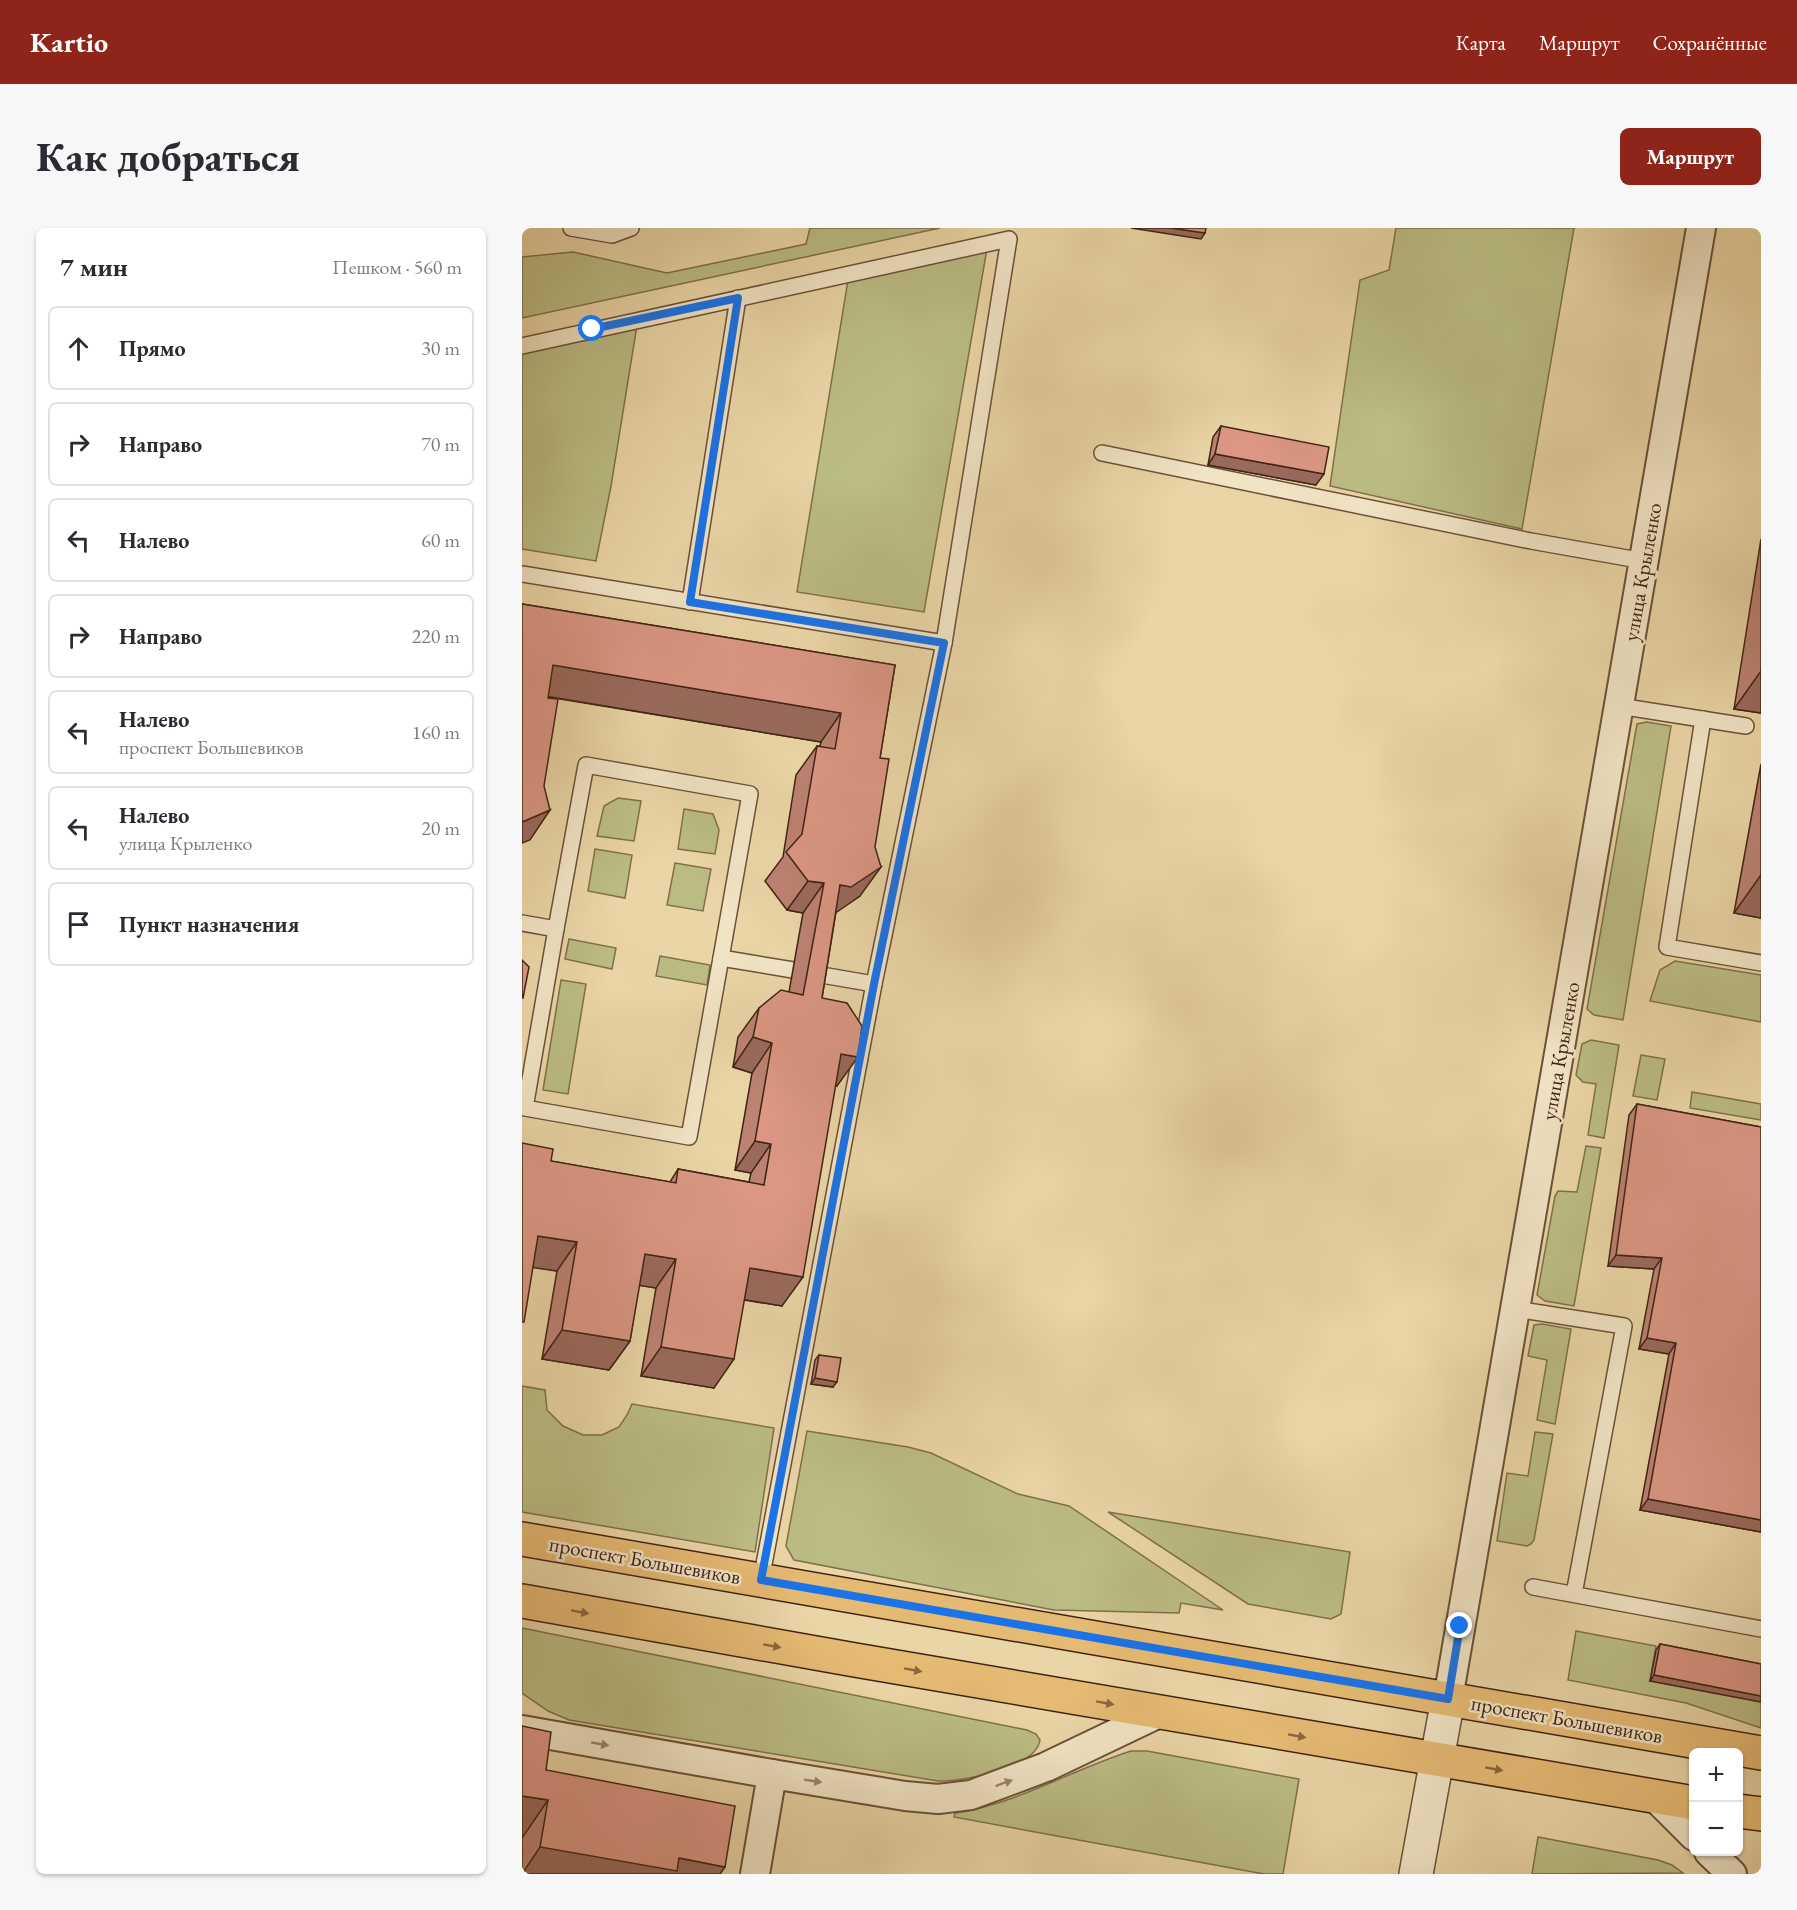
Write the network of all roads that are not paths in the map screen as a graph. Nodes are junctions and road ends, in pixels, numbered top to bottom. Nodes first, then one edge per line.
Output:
1 (571, 228) edge
2 (631, 228) edge
3 (1701, 228) edge
4 (738, 298) junction
5 (522, 345) edge
6 (1102, 453) dead end
7 (1644, 561) junction
8 (522, 574) edge
9 (690, 602) junction
10 (944, 643) junction
11 (1619, 706) junction
12 (1703, 719) junction
13 (1746, 726) dead end
14 (522, 923) edge
15 (556, 929) junction
16 (721, 958) junction
17 (1761, 963) edge
18 (793, 970) dead end
19 (810, 973) edge
20 (874, 984) junction
21 (1515, 1309) junction
22 (522, 1539) edge
23 (761, 1580) junction
24 (1533, 1587) dead end
25 (1574, 1594) junction
26 (522, 1601) edge
27 (1761, 1629) edge
28 (1448, 1699) junction
29 (522, 1710) edge
30 (1161, 1712) junction
31 (522, 1730) edge
32 (552, 1735) junction
33 (1761, 1753) edge
34 (1437, 1758) junction
35 (772, 1774) junction
36 (1654, 1796) junction
37 (1689, 1802) edge
38 (1743, 1811) edge
39 (1761, 1814) edge
40 (1689, 1831) edge
41 (1714, 1856) edge
42 (755, 1874) edge
43 (1416, 1874) edge
44 (1732, 1874) edge

1 - 2 lane
3 - 7 street, улица Крыленко
4 - 5 lane
4 - 9 lane
4 - 10 lane
6 - 7 lane
7 - 11 street, улица Крыленко
8 - 9 lane
9 - 10 lane
10 - 20 lane
11 - 12 lane
11 - 21 street, улица Крыленко
12 - 13 lane
12 - 17 lane
14 - 15 lane
15 - 16 lane
15 - 16 lane
16 - 18 lane
19 - 20 lane
20 - 23 lane
21 - 25 lane
21 - 28 street, улица Крыленко
22 - 23 main road, проспект Большевиков
23 - 28 main road, проспект Большевиков
24 - 25 lane
25 - 27 lane
26 -> 30 main road
28 - 33 main road, проспект Большевиков
28 - 34 street, улица Крыленко
29 - 32 street
30 -> 34 main road
35 -> 30 street
31 - 32 street
32 -> 35 street
34 -> 36 main road
34 - 43 street, улица Крыленко
35 - 42 street
36 - 37 main road
36 - 40 street
38 - 39 main road
41 - 44 street

